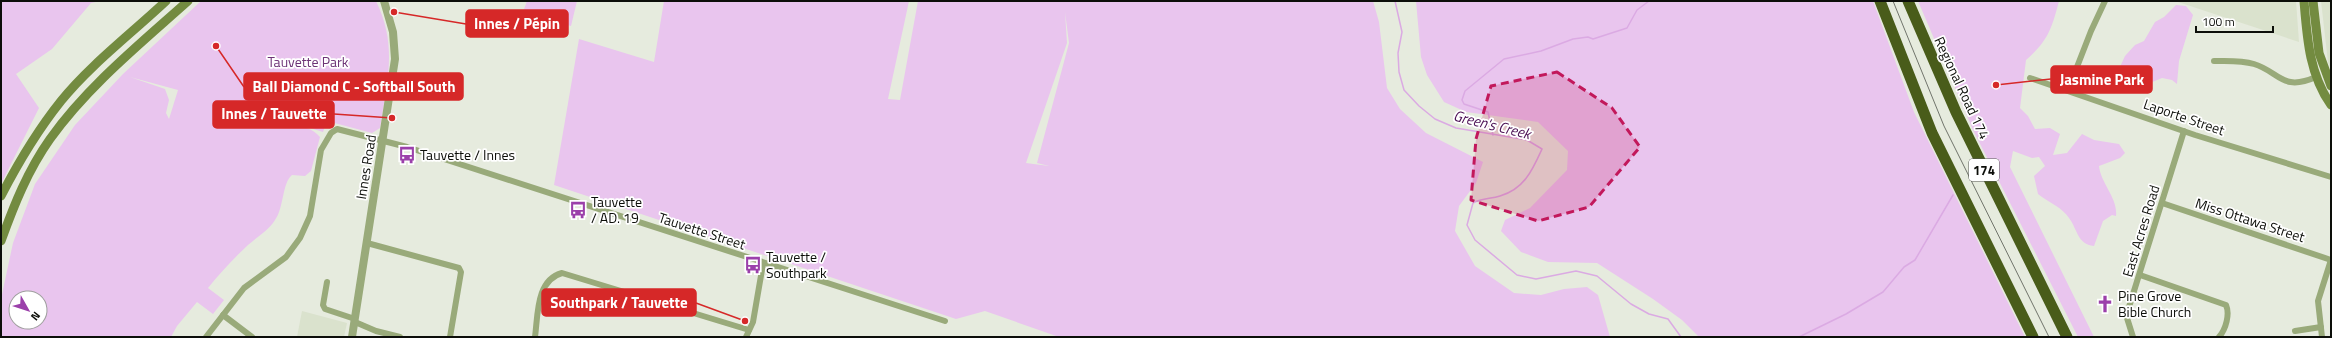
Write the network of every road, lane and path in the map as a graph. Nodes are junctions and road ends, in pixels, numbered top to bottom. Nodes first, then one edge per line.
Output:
1 (166, 1) edge
2 (188, 1) edge
3 (385, 1) edge
4 (1880, 1) edge
5 (1908, 1) edge
6 (2105, 1) edge
7 (2304, 1) edge
8 (2313, 1) edge
9 (2214, 61) dead end
10 (2316, 77) junction
11 (2030, 78) dead end
12 (2331, 86) edge
13 (2068, 90) junction
14 (2331, 104) edge
15 (2184, 132) junction
16 (383, 141) junction
17 (2331, 177) edge
18 (1, 196) edge
19 (2162, 204) junction
20 (1, 241) edge
21 (367, 243) junction
22 (2331, 260) edge
23 (763, 264) junction
24 (2140, 275) junction
25 (327, 282) dead end
26 (223, 315) junction
27 (355, 320) junction
28 (945, 321) dead end
29 (2321, 327) junction
30 (749, 330) junction
31 (2295, 331) dead end
32 (206, 337) edge
33 (252, 337) edge
34 (352, 337) edge
35 (400, 337) edge
36 (450, 337) edge
37 (535, 337) edge
38 (746, 337) edge
39 (2032, 337) edge
40 (2067, 337) edge
41 (2133, 337) edge
42 (2219, 337) edge
43 (2322, 337) edge

1 - 18 main road
2 - 20 main road
3 - 16 street, Innes Road
4 - 39 highway, 174
5 - 40 highway, Regional Road 174 / 174
6 - 13 street
7 - 10 main road
8 - 12 main road
9 - 10 street
10 - 14 main road
11 - 13 street, Laporte Street
13 - 15 street, Laporte Street
15 - 17 street, Laporte Street
15 - 19 street, East Acres Road
16 - 21 street, Innes Road
16 - 23 street, Tauvette Street
16 - 26 street, Tauvette Street
19 - 22 street, Miss Ottawa Street
19 - 24 street, East Acres Road
21 - 27 street, Innes Road
21 - 36 street
22 - 29 street
23 - 28 street, Tauvette Street
23 - 30 street
24 - 41 street, East Acres Road
24 - 42 street
25 - 27 street
26 - 32 street, Tauvette Street
26 - 33 street
27 - 34 street, Innes Road
27 - 35 street
29 - 31 street
29 - 43 street
30 - 37 street
30 - 38 street

